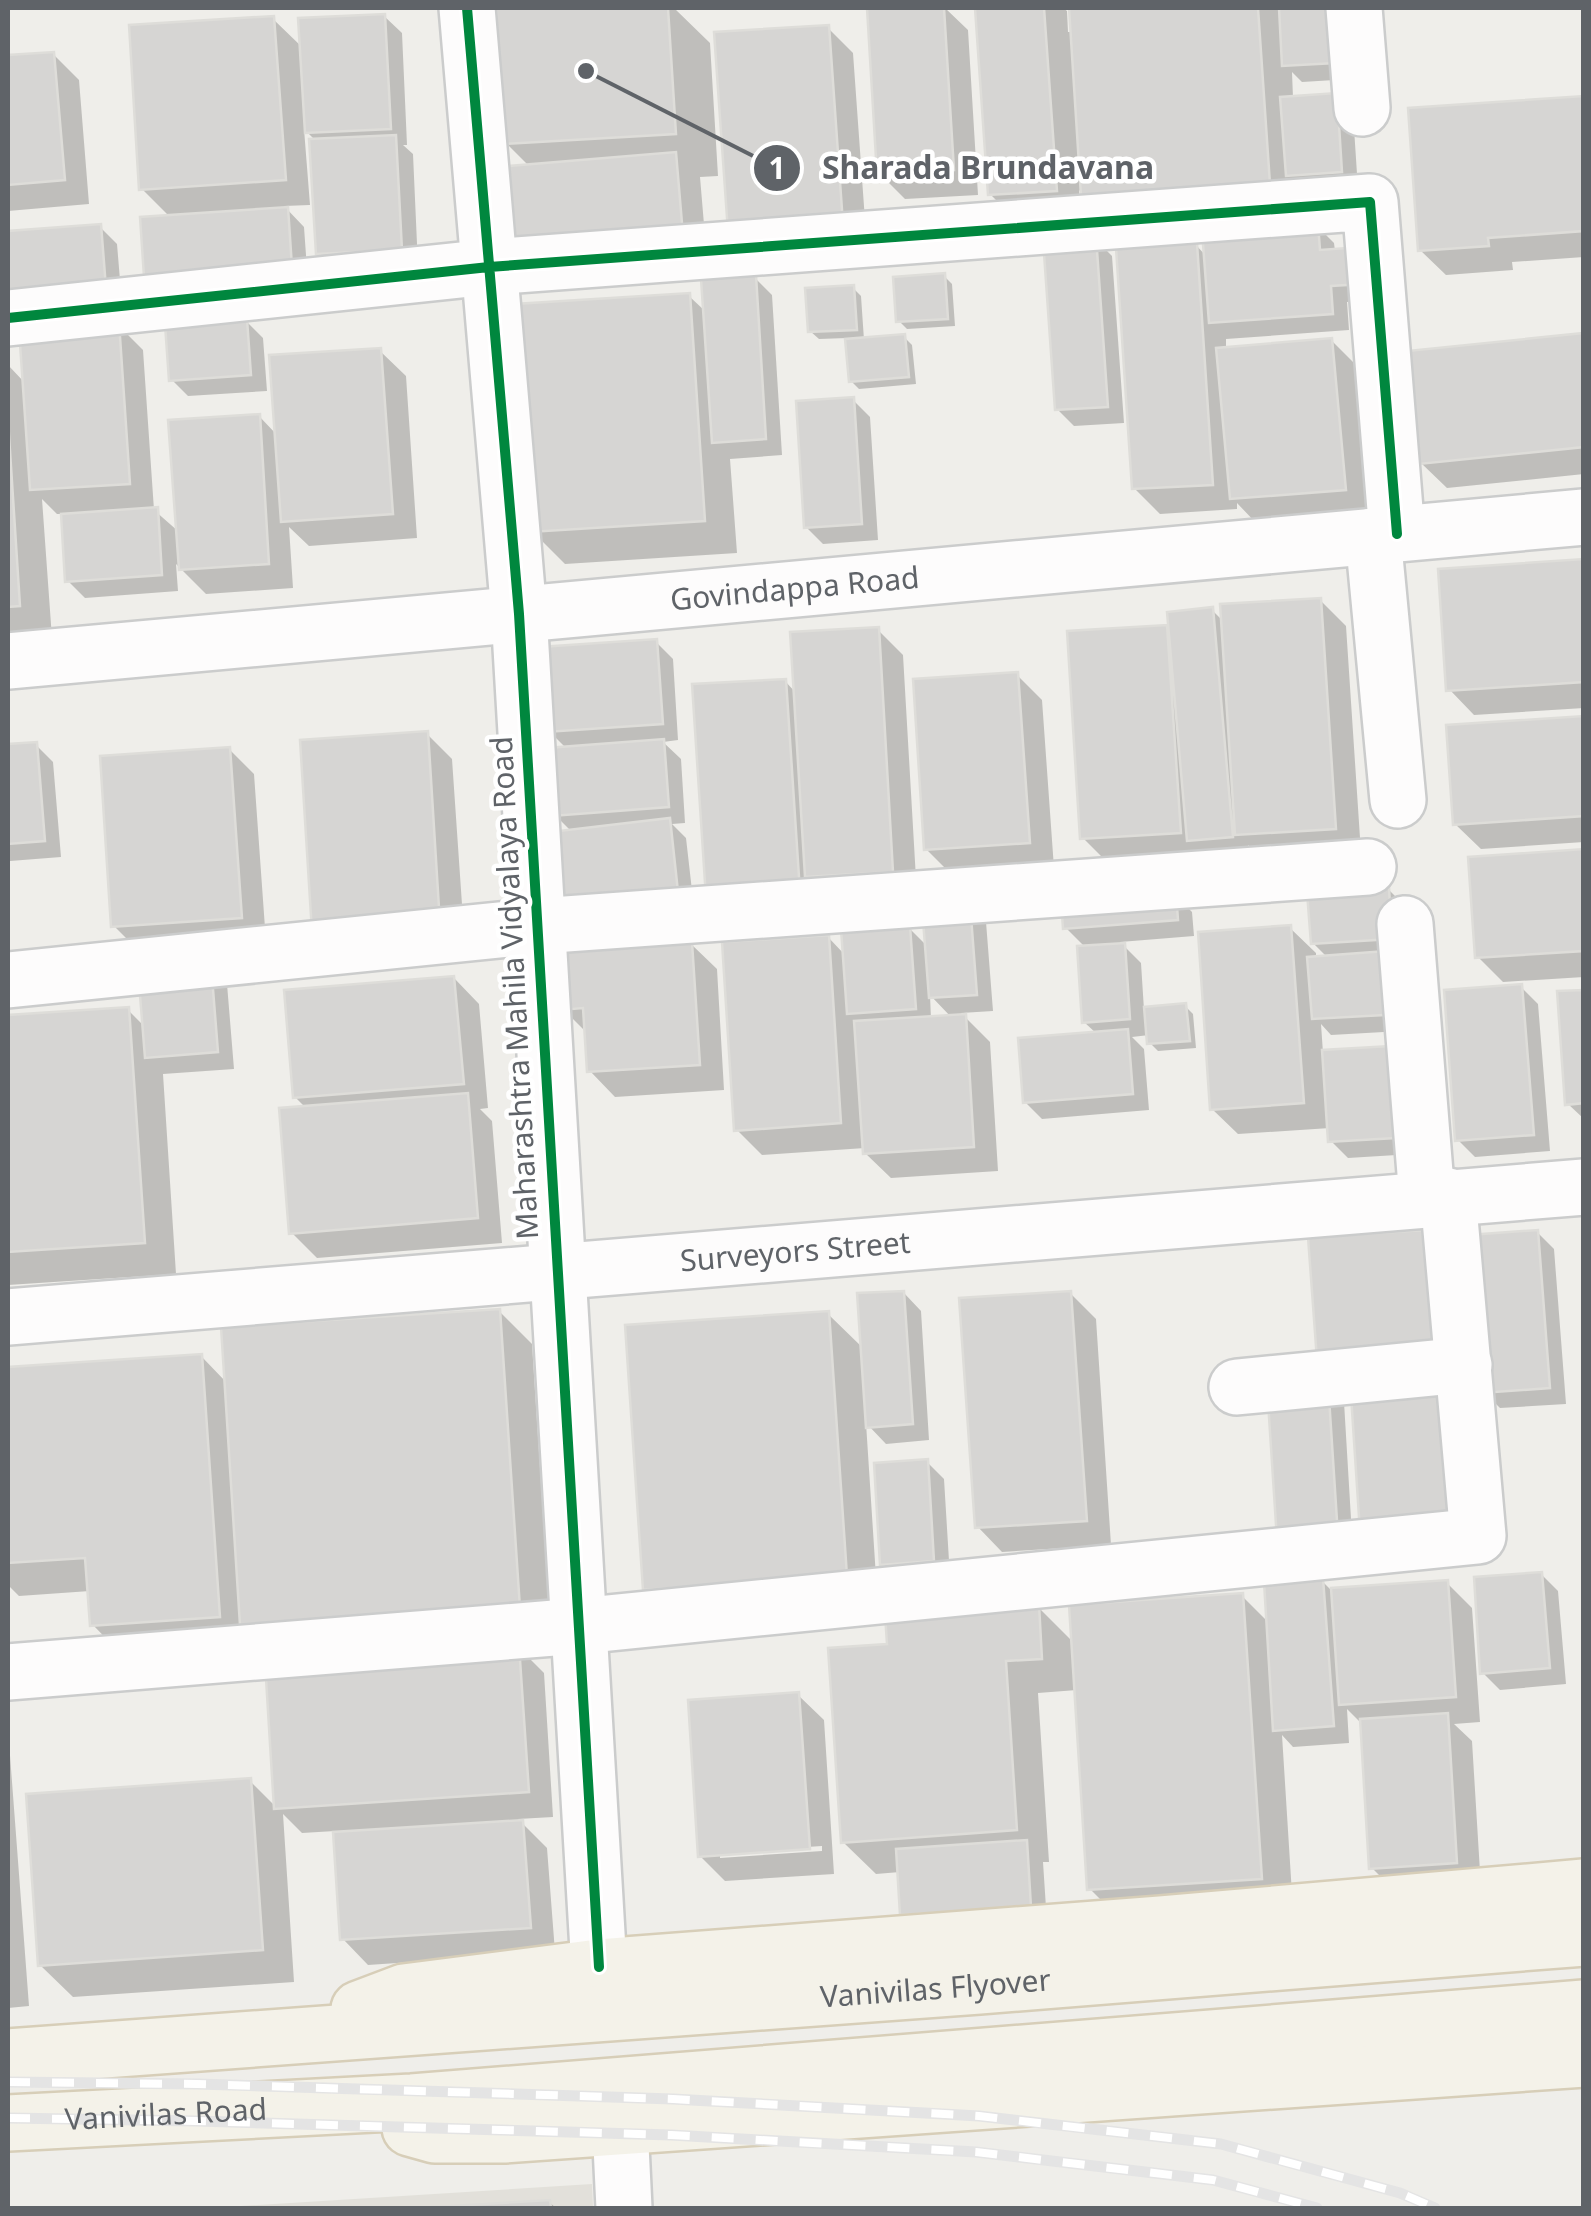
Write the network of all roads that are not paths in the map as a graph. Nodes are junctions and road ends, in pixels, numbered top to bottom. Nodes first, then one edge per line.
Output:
1 (467, 8) edge
2 (1354, 8) edge
3 (1362, 108) dead end
4 (489, 267) junction
5 (8, 318) edge
6 (1584, 517) edge
7 (1385, 535) junction
8 (519, 614) junction
9 (8, 661) edge
10 (1398, 800) dead end
11 (1368, 867) dead end
12 (1404, 924) dead end
13 (538, 926) junction
14 (8, 980) edge
15 (1584, 1187) edge
16 (1438, 1197) junction
17 (556, 1270) junction
18 (8, 1317) edge
19 (1464, 1364) junction
20 (1237, 1386) dead end
21 (578, 1626) junction
22 (8, 1672) edge
23 (1584, 1887) edge
24 (1584, 1938) edge
25 (599, 1967) junction
26 (1584, 2008) edge
27 (286, 2038) junction
28 (8, 2057) edge
29 (1584, 2059) edge
30 (325, 2104) junction
31 (8, 2124) edge
32 (620, 2125) junction
33 (624, 2208) edge

1 - 4 street, Maharashtra Mahila Vidyalaya Road
2 - 3 street
4 - 5 street
4 - 7 street
4 - 8 street, Maharashtra Mahila Vidyalaya Road
6 - 7 street, Govindappa Road
7 - 8 street, Govindappa Road
7 - 10 street
8 - 9 street, Govindappa Road
8 - 13 street, Maharashtra Mahila Vidyalaya Road
11 - 13 street
12 - 16 street
13 - 14 street
13 - 17 street, Maharashtra Mahila Vidyalaya Road
15 - 16 street, Surveyors Street
16 - 17 street, Surveyors Street
16 - 19 street
17 - 18 street, Surveyors Street
17 - 21 street, Maharashtra Mahila Vidyalaya Road
19 - 20 street
19 - 21 street
21 - 22 street
21 - 25 street, Maharashtra Mahila Vidyalaya Road
23 - 25 main road
24 - 27 main road, Vanivilas Flyover
25 - 27 main road
26 - 30 main road
27 - 28 main road
29 - 32 main road
30 - 31 main road, Vanivilas Road
30 - 32 main road
32 - 33 street

